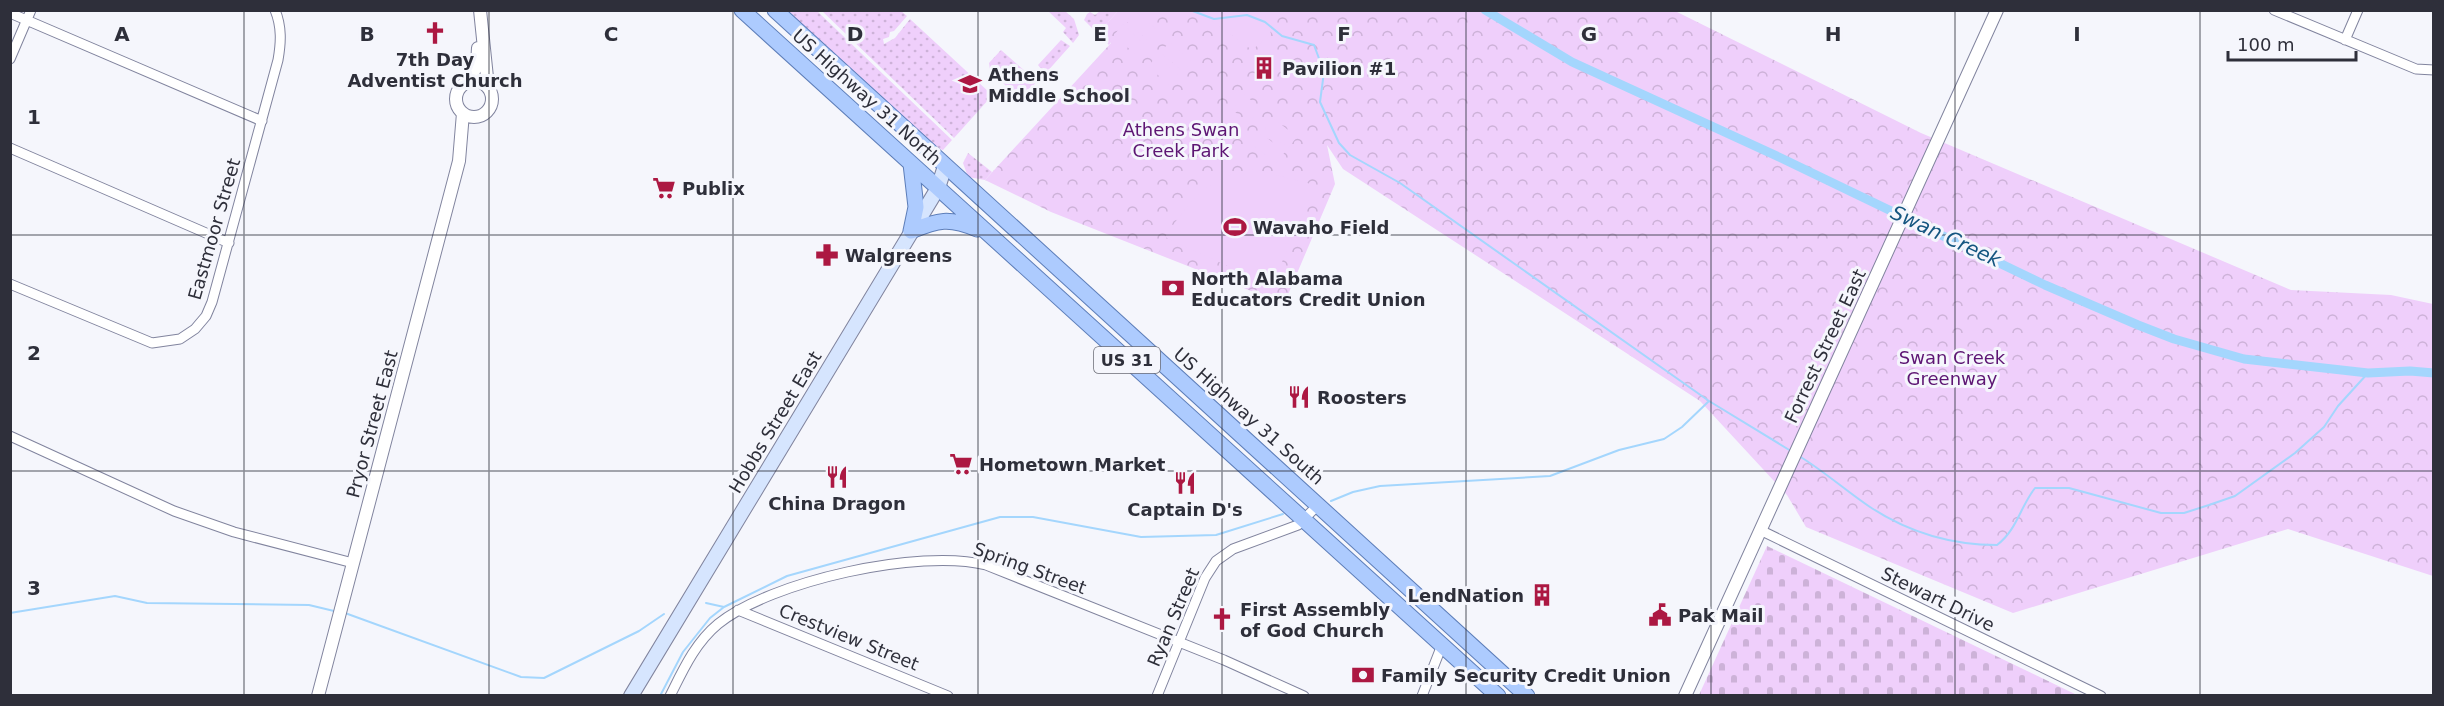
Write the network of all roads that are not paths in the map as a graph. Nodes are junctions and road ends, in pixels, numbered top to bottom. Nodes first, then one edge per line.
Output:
1 (275, 10) edge
2 (480, 10) edge
3 (742, 10) edge
4 (775, 10) edge
5 (1997, 10) edge
6 (2274, 10) edge
7 (2358, 10) edge
8 (10, 13) edge
9 (29, 15) edge
10 (482, 32) junction
11 (2345, 40) junction
12 (10, 59) edge
13 (2433, 70) edge
14 (470, 81) junction
15 (488, 87) junction
16 (463, 113) junction
17 (484, 114) junction
18 (262, 121) junction
19 (10, 148) edge
20 (459, 161) junction
21 (911, 164) junction
22 (945, 166) junction
23 (938, 188) junction
24 (911, 231) junction
25 (988, 234) junction
26 (229, 243) junction
27 (10, 284) edge
28 (10, 436) edge
29 (1318, 505) junction
30 (1303, 519) junction
31 (1761, 530) junction
32 (353, 563) junction
33 (738, 610) junction
34 (1179, 642) junction
35 (1442, 645) junction
36 (318, 696) edge
37 (631, 696) edge
38 (670, 696) edge
39 (948, 696) edge
40 (1157, 696) edge
41 (1304, 696) edge
42 (1422, 696) edge
43 (1498, 696) edge
44 (1527, 696) edge
45 (1685, 696) edge
46 (2101, 696) edge

1 - 18 street, Eastmoor Street
2 - 10 street
3 - 21 main road, US Highway 31 North / US 31
4 - 22 main road, US Highway 31 North / US 31
5 - 31 street, Forrest Street East
6 - 11 street
7 - 11 street
8 - 9 street
9 - 12 street
9 - 18 street
10 - 14 street
10 - 15 street
11 - 13 street
14 - 15 street
14 - 16 street
15 - 17 street
16 - 17 street
16 - 20 street, Pryor Street East
17 - 20 street, Pryor Street East
18 - 26 street, Eastmoor Street
19 - 26 street
20 - 32 street, Pryor Street East
21 - 23 main road, US Highway 31 North / US 31
21 - 24 main road
22 - 23 main road, Hobbs Street East
22 - 29 main road, US Highway 31 South / US 31
23 - 24 main road, Hobbs Street East
23 - 25 main road, US 31
24 - 25 main road
24 - 37 main road, Hobbs Street East
25 - 30 main road, US 31
26 - 27 street, Eastmoor Street
28 - 32 street
29 - 30 street, Ryan Street
29 - 44 main road, US Highway 31 South / US 31
30 - 34 street, Ryan Street
30 - 35 main road, US 31
31 - 45 street, Forrest Street East
31 - 46 street, Stewart Drive
32 - 36 street, Pryor Street East
33 - 34 street, Spring Street
33 - 38 street, Spring Street
33 - 39 street, Crestview Street
34 - 40 street, Ryan Street
34 - 41 street, Spring Street
35 - 42 street
35 - 43 main road, US 31

